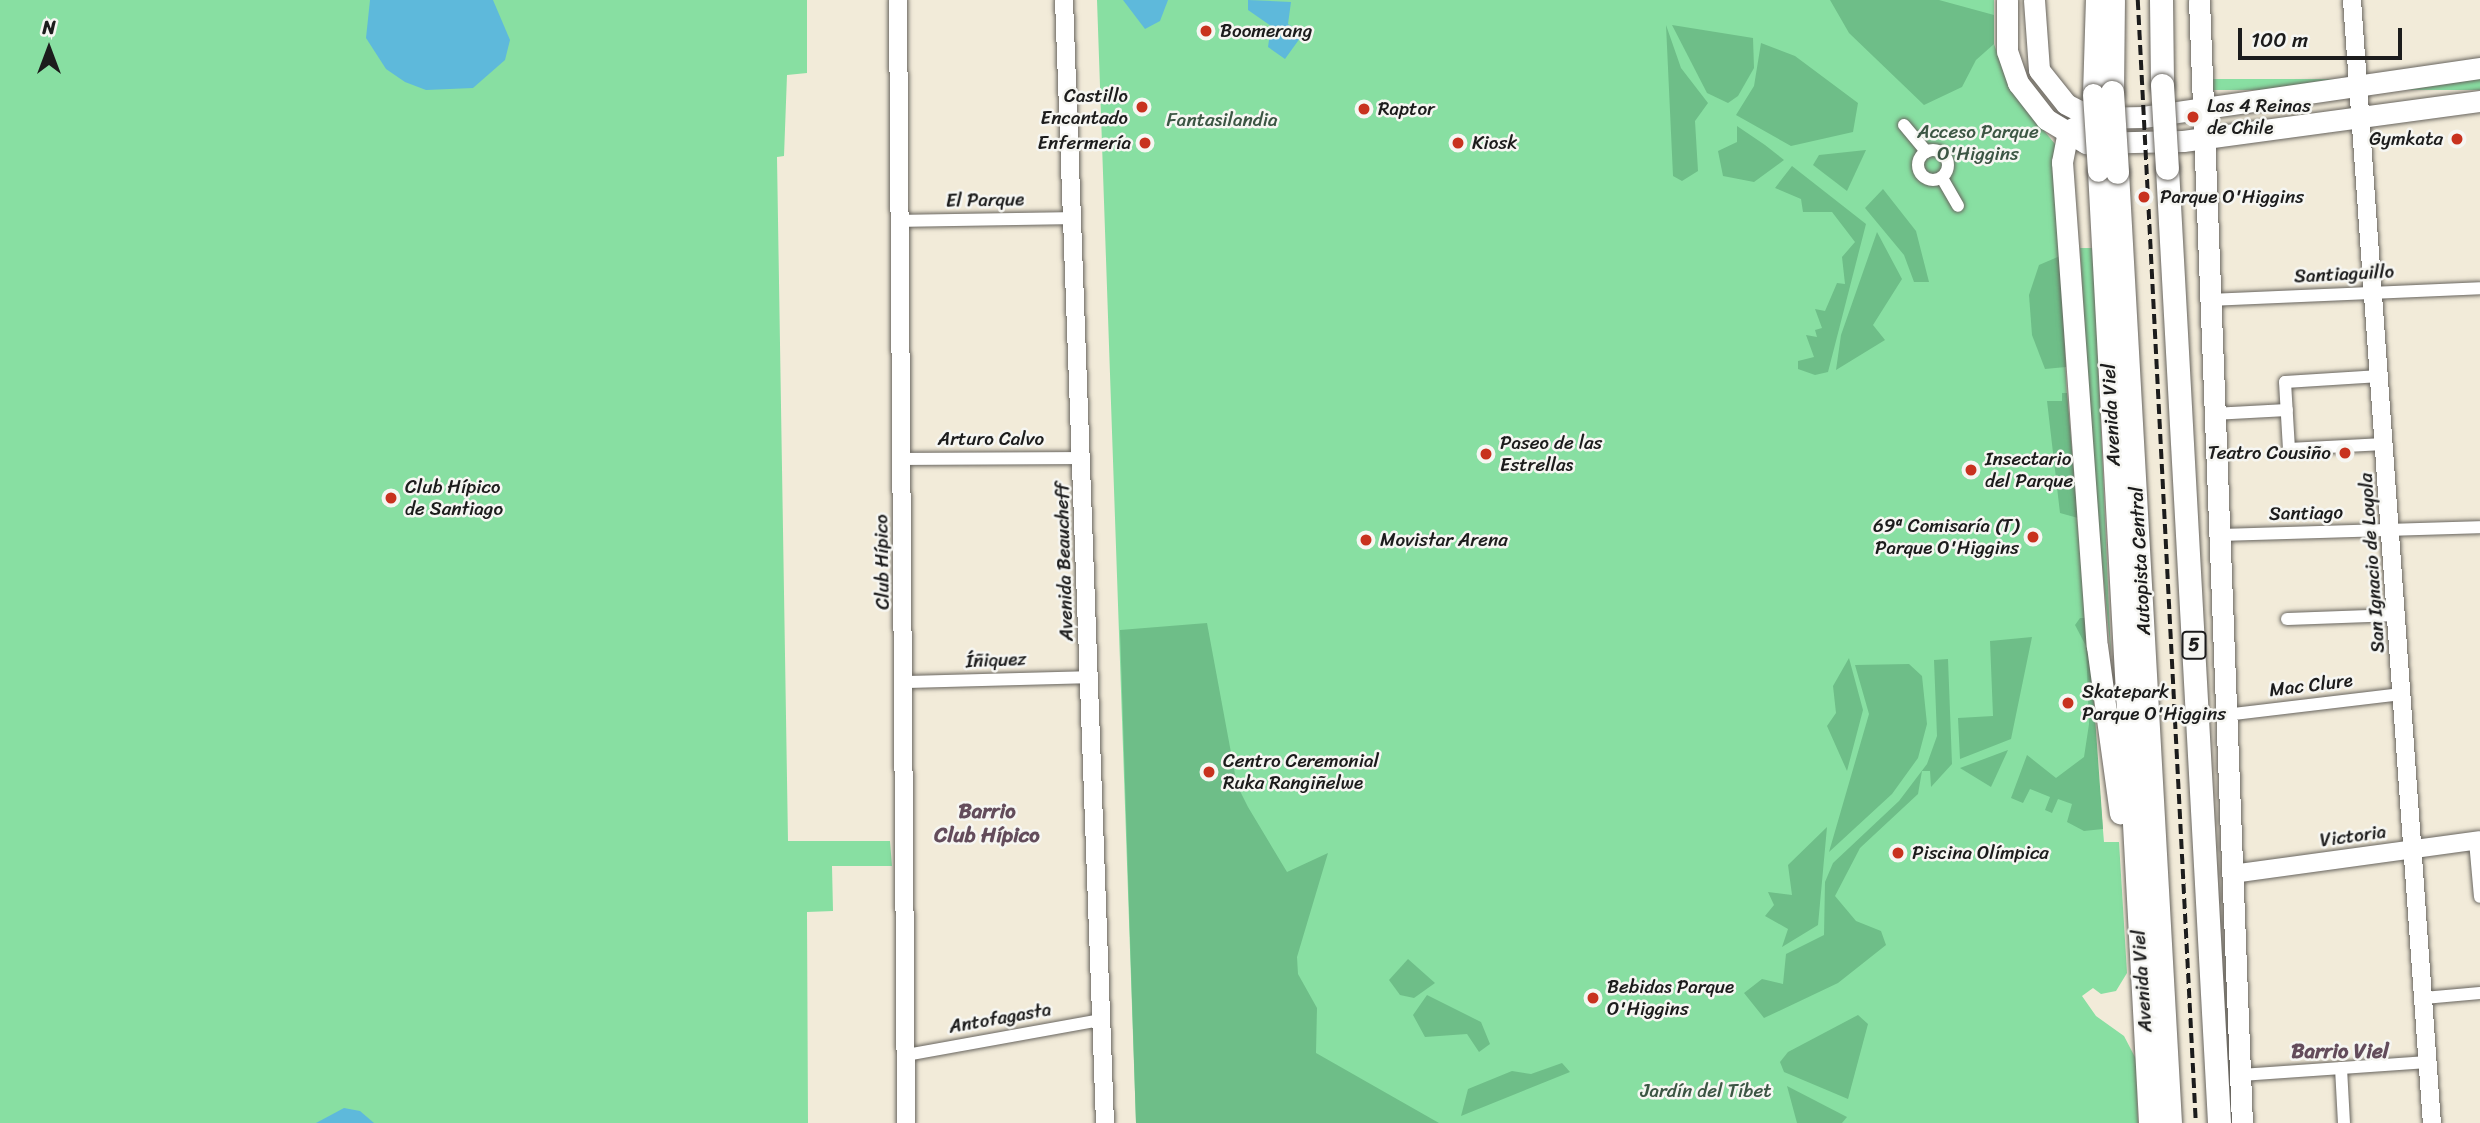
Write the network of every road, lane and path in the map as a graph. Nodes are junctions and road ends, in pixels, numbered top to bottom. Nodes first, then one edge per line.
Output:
1 (898, 0) edge
2 (1065, 0) edge
3 (2007, 0) edge
4 (2034, 0) edge
5 (2095, 0) edge
6 (2113, 0) edge
7 (2161, 0) edge
8 (2199, 0) edge
9 (2352, 0) edge
10 (2480, 68) edge
11 (2358, 85) junction
12 (2103, 93) junction
13 (2480, 102) edge
14 (2202, 106) junction
15 (2093, 118) junction
16 (2361, 118) junction
17 (1905, 125) dead end
18 (2066, 134) junction
19 (2203, 139) junction
20 (1927, 152) junction
21 (2108, 172) junction
22 (1942, 178) junction
23 (1958, 206) dead end
24 (1072, 218) junction
25 (899, 221) junction
26 (2480, 288) edge
27 (2374, 291) junction
28 (2209, 300) junction
29 (2379, 376) junction
30 (2287, 411) junction
31 (2213, 414) junction
32 (2384, 444) junction
33 (1081, 458) junction
34 (901, 459) junction
35 (2480, 527) edge
36 (2391, 531) junction
37 (2218, 535) junction
38 (2397, 615) junction
39 (2287, 619) dead end
40 (1089, 677) junction
41 (904, 682) junction
42 (2402, 694) junction
43 (2225, 715) junction
44 (2477, 840) edge
45 (2413, 849) junction
46 (2232, 874) junction
47 (2136, 890) junction
48 (2480, 897) edge
49 (2480, 993) edge
50 (2424, 998) junction
51 (1101, 1020) junction
52 (906, 1055) junction
53 (2428, 1062) junction
54 (2341, 1068) junction
55 (2241, 1076) junction
56 (906, 1123) edge
57 (1105, 1123) edge
58 (2149, 1123) edge
59 (2170, 1123) edge
60 (2219, 1123) edge
61 (2242, 1123) edge
62 (2344, 1123) edge
63 (2432, 1123) edge

1 - 25 main road, Club Hípico
2 - 24 main road, Avenida Beaucheff
3 - 18 main road
4 - 15 main road
5 - 12 main road
6 - 12 highway, Autopista Central
7 - 60 highway, 5, bridge
8 - 14 main road
9 - 11 main road, San Ignacio de Loyola
10 - 11 main road
11 - 14 main road
11 - 16 main road, San Ignacio de Loyola
12 - 21 highway, Autopista Central, bridge
13 - 16 main road
14 - 15 main road
14 - 19 main road
15 - 18 main road
16 - 19 main road
16 - 27 main road, San Ignacio de Loyola
17 - 20 street
18 - 19 main road
18 - 47 main road
19 - 28 main road
20 - 22 street
20 - 22 street
21 - 47 main road, Avenida Viel
21 - 59 highway, Autopista Central
22 - 23 street
24 - 25 street, El Parque
24 - 33 main road, Avenida Beaucheff
25 - 34 main road, Club Hípico
26 - 27 street, Santiaguillo
27 - 28 street, Santiaguillo
27 - 29 main road, San Ignacio de Loyola
28 - 31 main road
29 - 30 street
29 - 32 main road, San Ignacio de Loyola
30 - 31 street
30 - 32 street
31 - 37 main road
32 - 36 main road, San Ignacio de Loyola
33 - 34 street, Arturo Calvo
33 - 40 main road, Avenida Beaucheff
34 - 41 main road, Club Hípico
35 - 36 street, Santiago
36 - 37 street, Santiago
36 - 38 main road, San Ignacio de Loyola
37 - 43 main road
38 - 39 street
38 - 42 main road, San Ignacio de Loyola
40 - 41 street, Íñiquez
40 - 51 main road, Avenida Beaucheff
41 - 52 main road, Club Hípico
42 - 43 street, Mac Clure
42 - 45 main road, San Ignacio de Loyola
43 - 46 main road
44 - 45 main road, Victoria
44 - 48 street
45 - 46 main road, Victoria
45 - 50 main road, San Ignacio de Loyola
46 - 55 main road
47 - 58 main road, Avenida Viel
49 - 50 street
50 - 53 main road, San Ignacio de Loyola
51 - 52 street, Antofagasta
51 - 57 main road, Avenida Beaucheff
52 - 56 main road, Club Hípico
53 - 54 street
53 - 63 main road, San Ignacio de Loyola
54 - 55 street
54 - 62 street
55 - 61 main road

